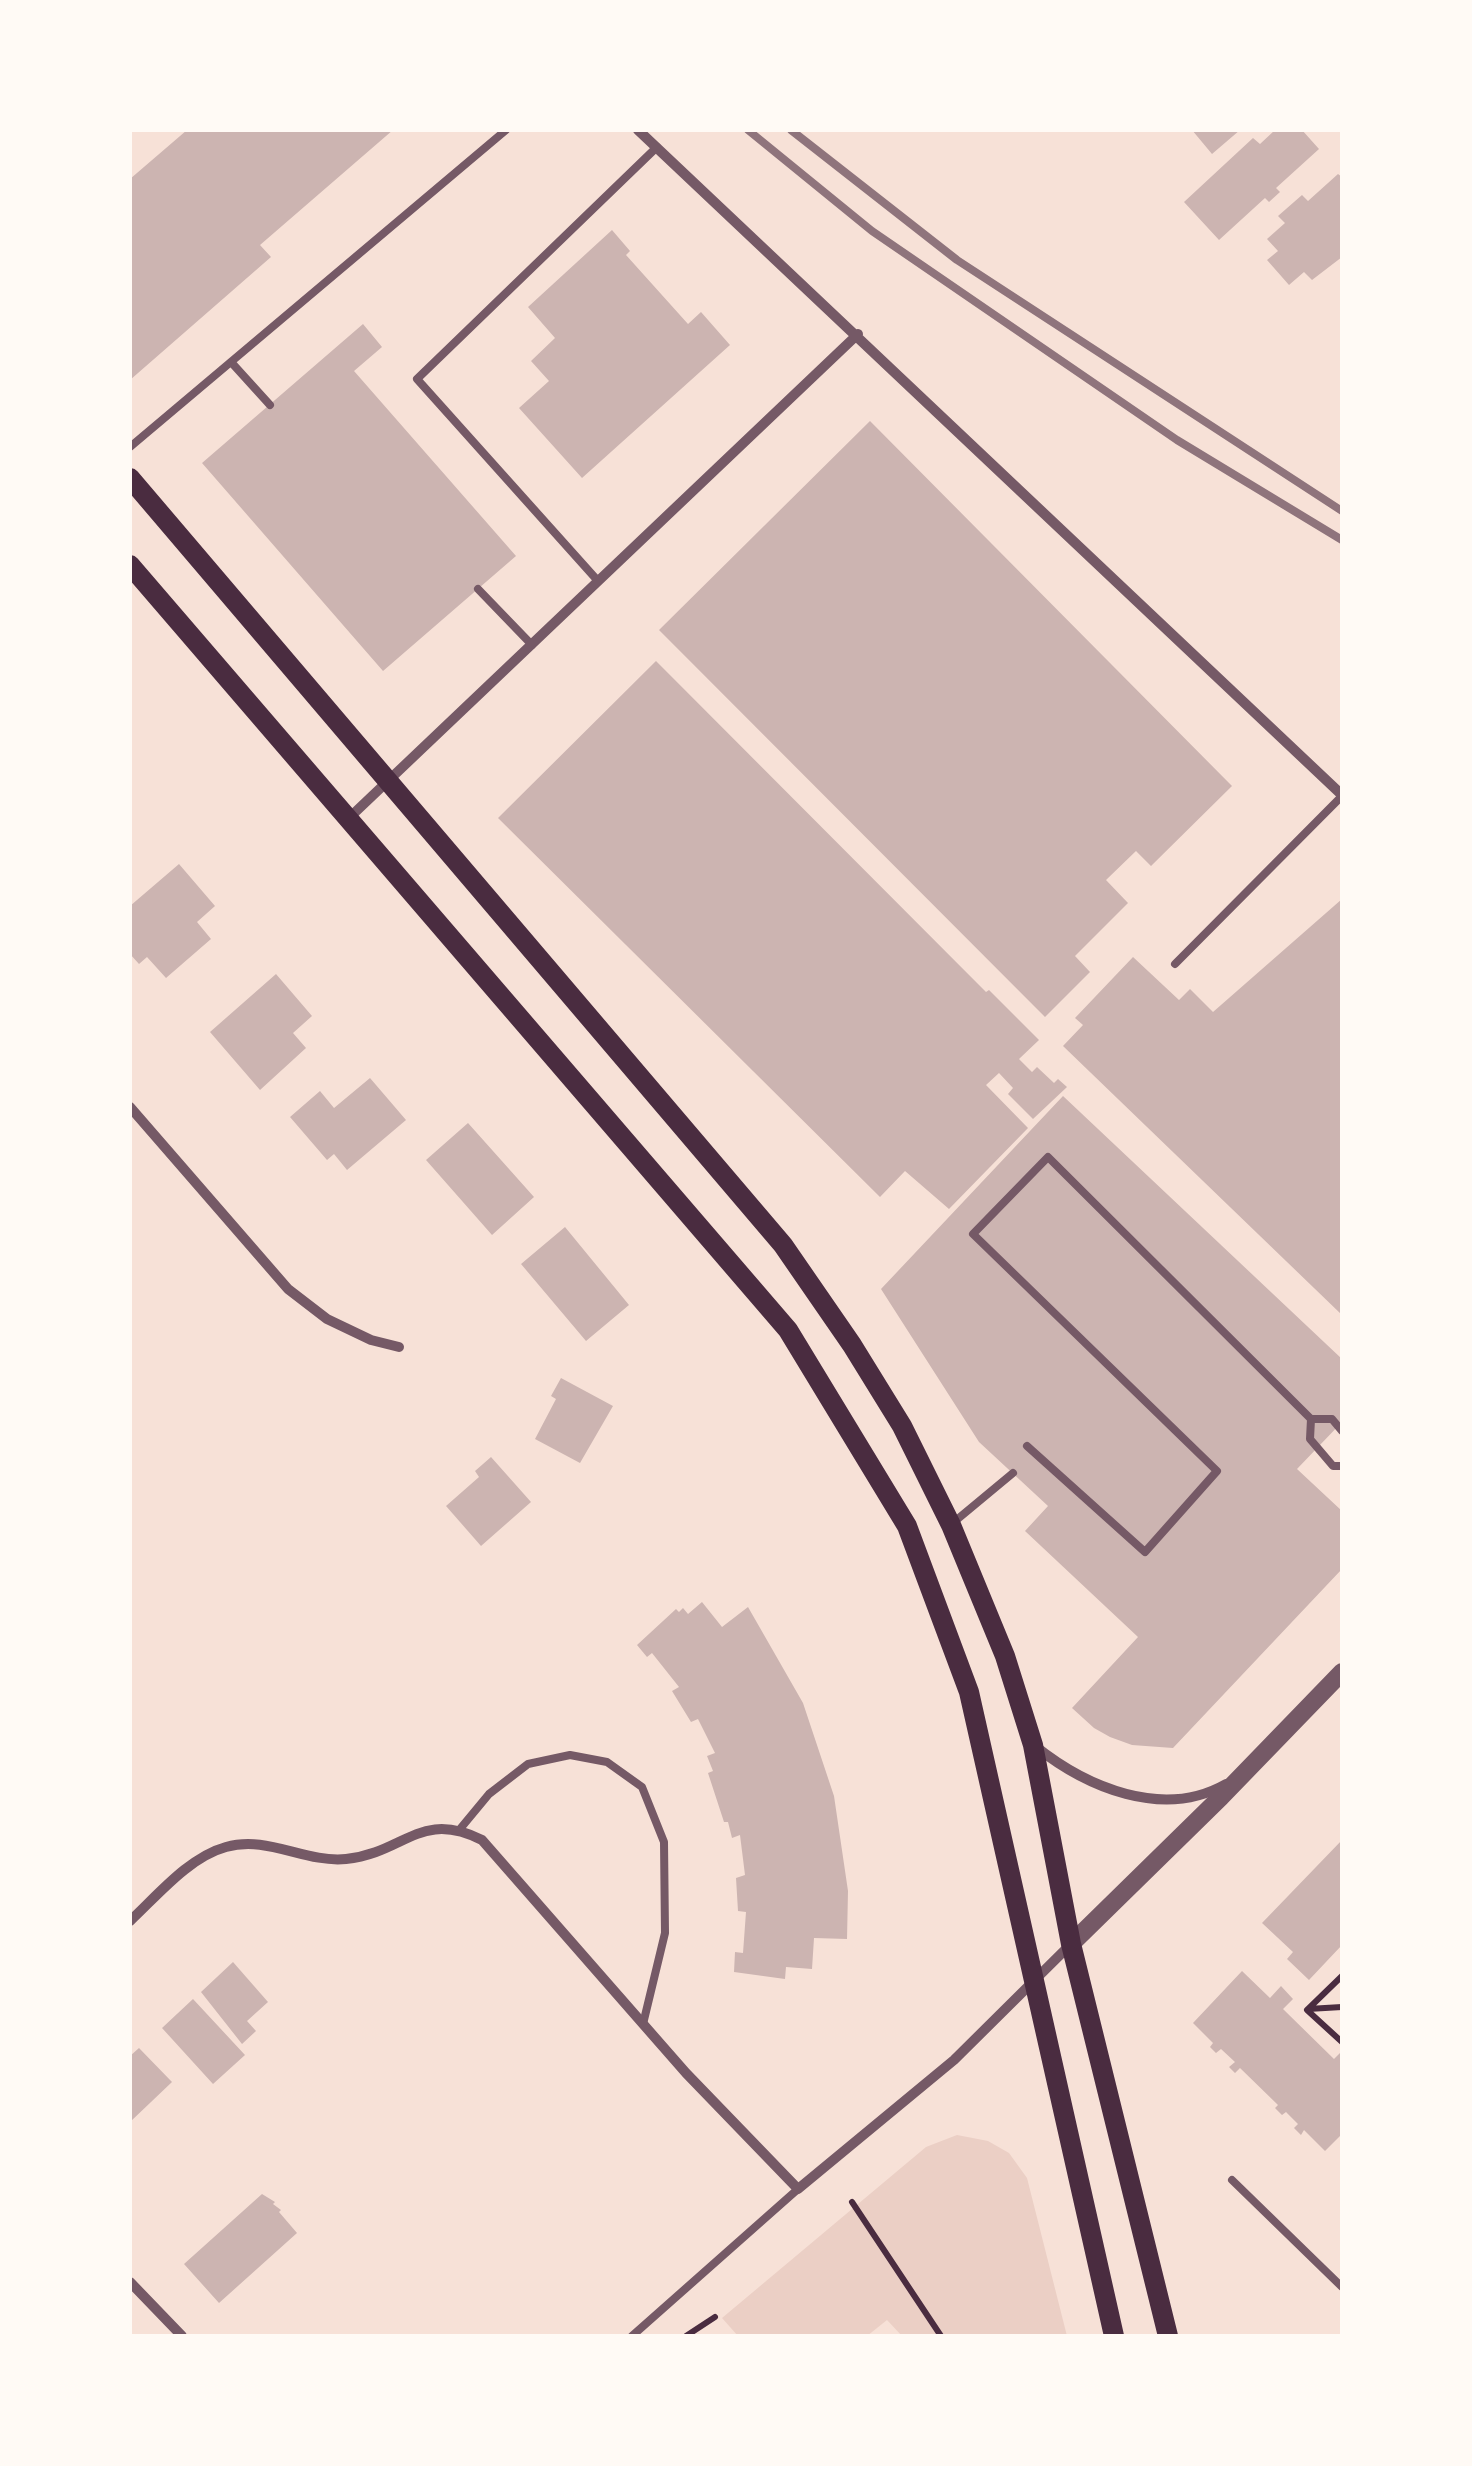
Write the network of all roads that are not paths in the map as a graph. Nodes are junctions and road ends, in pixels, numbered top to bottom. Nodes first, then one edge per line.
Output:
1 (506, 130) edge
2 (638, 130) edge
3 (657, 147) junction
4 (858, 334) junction
5 (231, 362) junction
6 (270, 405) dead end
7 (130, 447) edge
8 (130, 478) edge
9 (130, 565) edge
10 (598, 581) junction
11 (478, 589) dead end
12 (532, 646) junction
13 (386, 782) junction
14 (1342, 796) edge
15 (349, 818) junction
16 (1174, 964) dead end
17 (130, 1107) edge
18 (399, 1348) dead end
19 (1312, 1419) junction
20 (1342, 1431) edge
21 (1027, 1446) dead end
22 (1342, 1466) edge
23 (1013, 1473) dead end
24 (951, 1525) junction
25 (1342, 1672) edge
26 (1034, 1745) junction
27 (1244, 1773) junction
28 (460, 1829) junction
29 (130, 1921) edge
30 (1071, 1944) junction
31 (1032, 1982) junction
32 (643, 2024) junction
33 (1232, 2180) dead end
34 (798, 2188) junction
35 (130, 2282) edge
36 (1342, 2287) edge
37 (182, 2336) edge
38 (632, 2336) edge
39 (1114, 2336) edge
40 (1168, 2336) edge

1 - 5 lane
2 - 3 street
3 - 4 street
3 - 10 lane
4 - 10 street
4 - 14 street
5 - 6 lane
5 - 7 lane
8 - 13 main road
9 - 15 main road
10 - 12 street
11 - 12 lane
12 - 13 street
13 - 15 street
13 - 24 main road
14 - 16 lane
15 - 31 main road
17 - 18 street
19 - 20 lane
19 - 21 lane
19 - 22 lane
23 - 24 lane
24 - 26 main road
25 - 27 street
26 - 27 street
26 - 30 main road
27 - 30 street
28 - 29 street
28 - 32 street
28 - 32 lane
30 - 31 street
30 - 40 main road
31 - 34 street
31 - 39 main road
32 - 34 street
33 - 36 lane
34 - 38 lane
35 - 37 street

